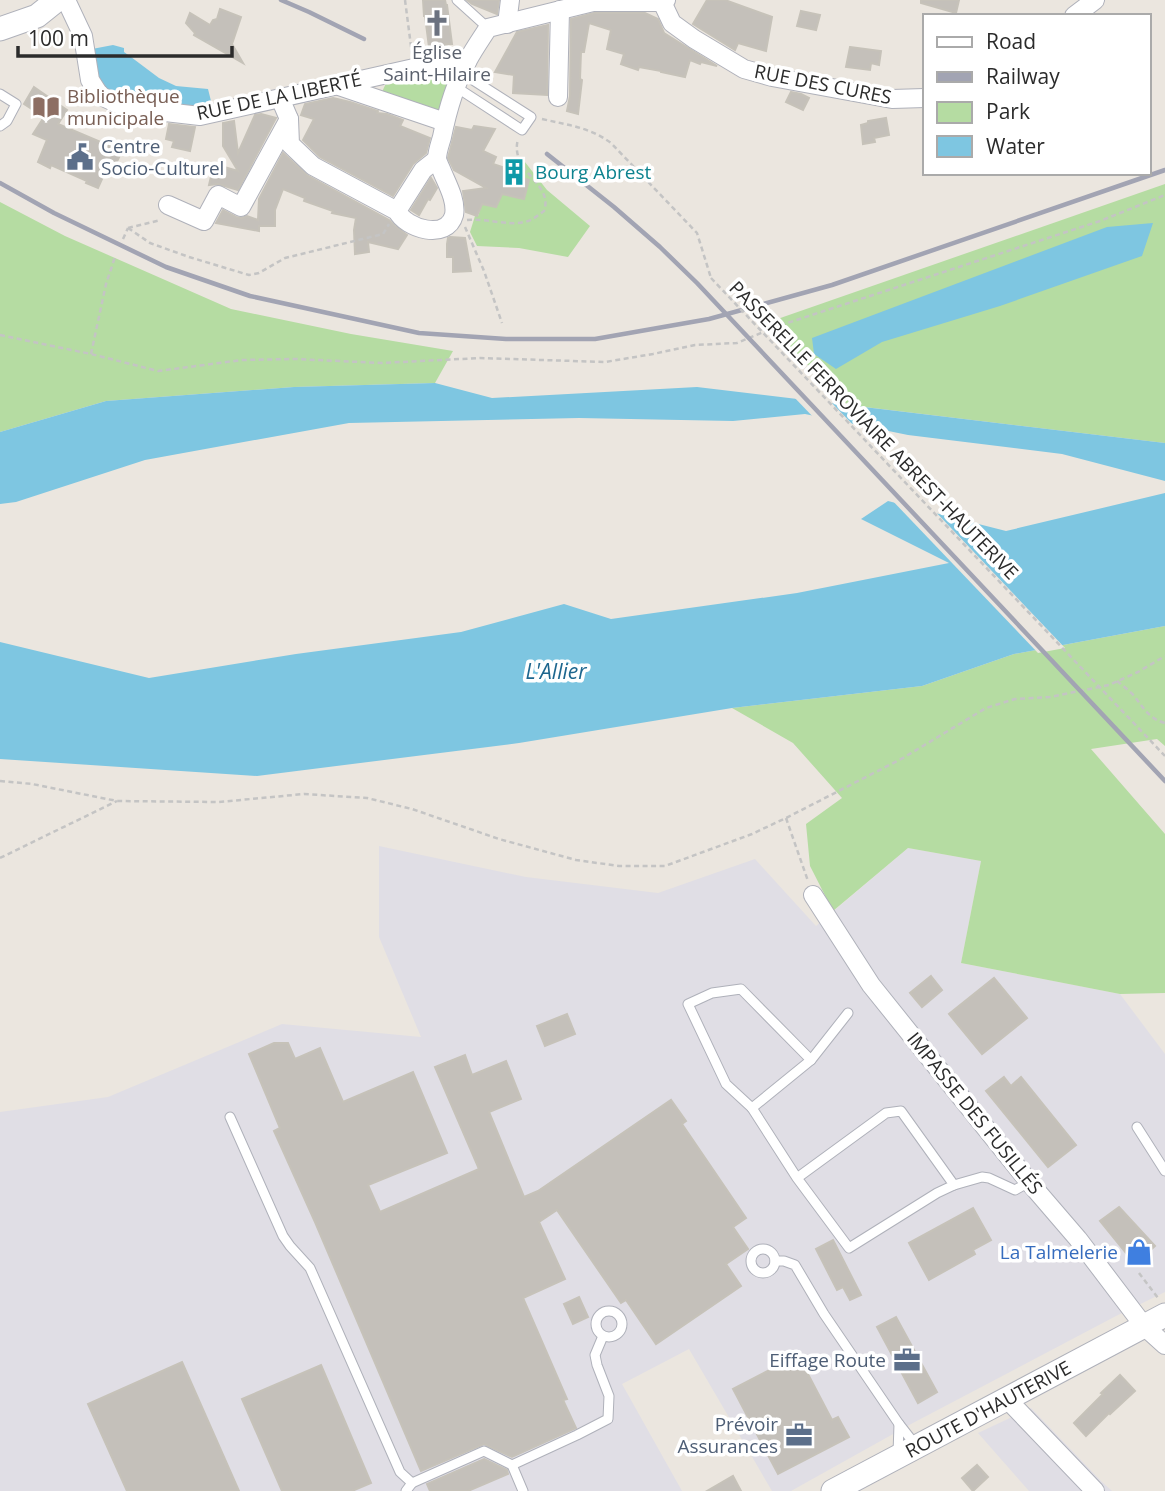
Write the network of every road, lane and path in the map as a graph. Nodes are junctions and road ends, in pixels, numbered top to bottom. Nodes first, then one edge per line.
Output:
1 (57, 0) edge
2 (66, 0) edge
3 (405, 0) edge
4 (457, 0) edge
5 (510, 0) edge
6 (1095, 0) edge
7 (593, 1) edge
8 (664, 1) edge
9 (560, 10) junction
10 (1077, 14) edge
11 (507, 24) junction
12 (488, 28) junction
13 (0, 29) edge
14 (414, 68) junction
15 (462, 74) junction
16 (336, 85) junction
17 (0, 94) edge
18 (558, 97) dead end
19 (280, 98) junction
20 (923, 98) edge
21 (531, 117) junction
22 (289, 119) junction
23 (445, 122) junction
24 (0, 126) edge
25 (522, 130) junction
26 (437, 159) junction
27 (1165, 195) edge
28 (168, 205) dead end
29 (397, 211) junction
30 (188, 214) junction
31 (128, 228) junction
32 (123, 239) dead end
33 (115, 257) dead end
34 (502, 323) dead end
35 (0, 335) edge
36 (91, 354) junction
37 (1165, 656) edge
38 (1117, 681) junction
39 (1165, 723) edge
40 (1165, 756) edge
41 (0, 781) edge
42 (117, 801) junction
43 (786, 818) junction
44 (0, 858) edge
45 (813, 895) joint
46 (848, 1013) dead end
47 (811, 1060) junction
48 (752, 1108) junction
49 (230, 1118) dead end
50 (1136, 1127) dead end
51 (1165, 1171) edge
52 (797, 1178) junction
53 (1029, 1182) junction
54 (954, 1185) junction
55 (775, 1261) dead end
56 (1139, 1273) dead end
57 (1162, 1307) edge
58 (1144, 1326) junction
59 (603, 1336) dead end
60 (1165, 1345) edge
61 (1007, 1399) junction
62 (899, 1424) junction
63 (907, 1452) junction
64 (512, 1465) junction
65 (409, 1487) edge
66 (523, 1491) edge
67 (833, 1491) edge
68 (1094, 1491) edge

1 - 13 main road
2 - 19 street, RUE DE LA LIBERTÉ
3 - 14 path
4 - 12 lane
5 - 11 street
6 - 10 street
7 - 8 street
7 - 9 street
8 - 20 street, RUE DES CURES
9 - 11 street
9 - 18 street
11 - 12 street
12 - 15 street
14 - 15 street, RUE DE LA LIBERTÉ
14 - 16 street, RUE DE LA LIBERTÉ
15 - 21 lane
15 - 23 street
15 - 25 lane
16 - 19 street, RUE DE LA LIBERTÉ
16 - 23 street
17 - 24 lane
19 - 22 street
21 - 25 lane
21 - 40 path, PASSERELLE FERROVIAIRE ABREST-HAUTERIVE, bridge
22 - 29 street
22 - 30 street
23 - 26 street
25 - 34 path
26 - 29 street
26 - 29 street
27 - 36 path
28 - 30 street
29 - 31 path
30 - 31 path
31 - 32 path
33 - 36 path
35 - 36 path
37 - 38 path
38 - 39 path
38 - 43 path
41 - 42 path
42 - 43 path
42 - 44 path
43 - 45 path
45 - 53 street, IMPASSE DES FUSILLÉS
46 - 47 lane
47 - 48 lane
47 - 48 lane
48 - 52 lane
49 - 65 lane
50 - 51 lane
52 - 54 lane
52 - 54 lane
53 - 54 lane
53 - 58 street, IMPASSE DES FUSILLÉS
55 - 62 lane
56 - 57 path
57 - 58 main road, ROUTE D'HAUTERIVE
58 - 60 street, IMPASSE DES FUSILLÉS
58 - 61 main road, ROUTE D'HAUTERIVE
59 - 64 lane
61 - 63 main road, ROUTE D'HAUTERIVE
61 - 68 street
62 - 63 lane
62 - 63 lane
63 - 67 main road, ROUTE D'HAUTERIVE
64 - 65 lane
64 - 66 lane

